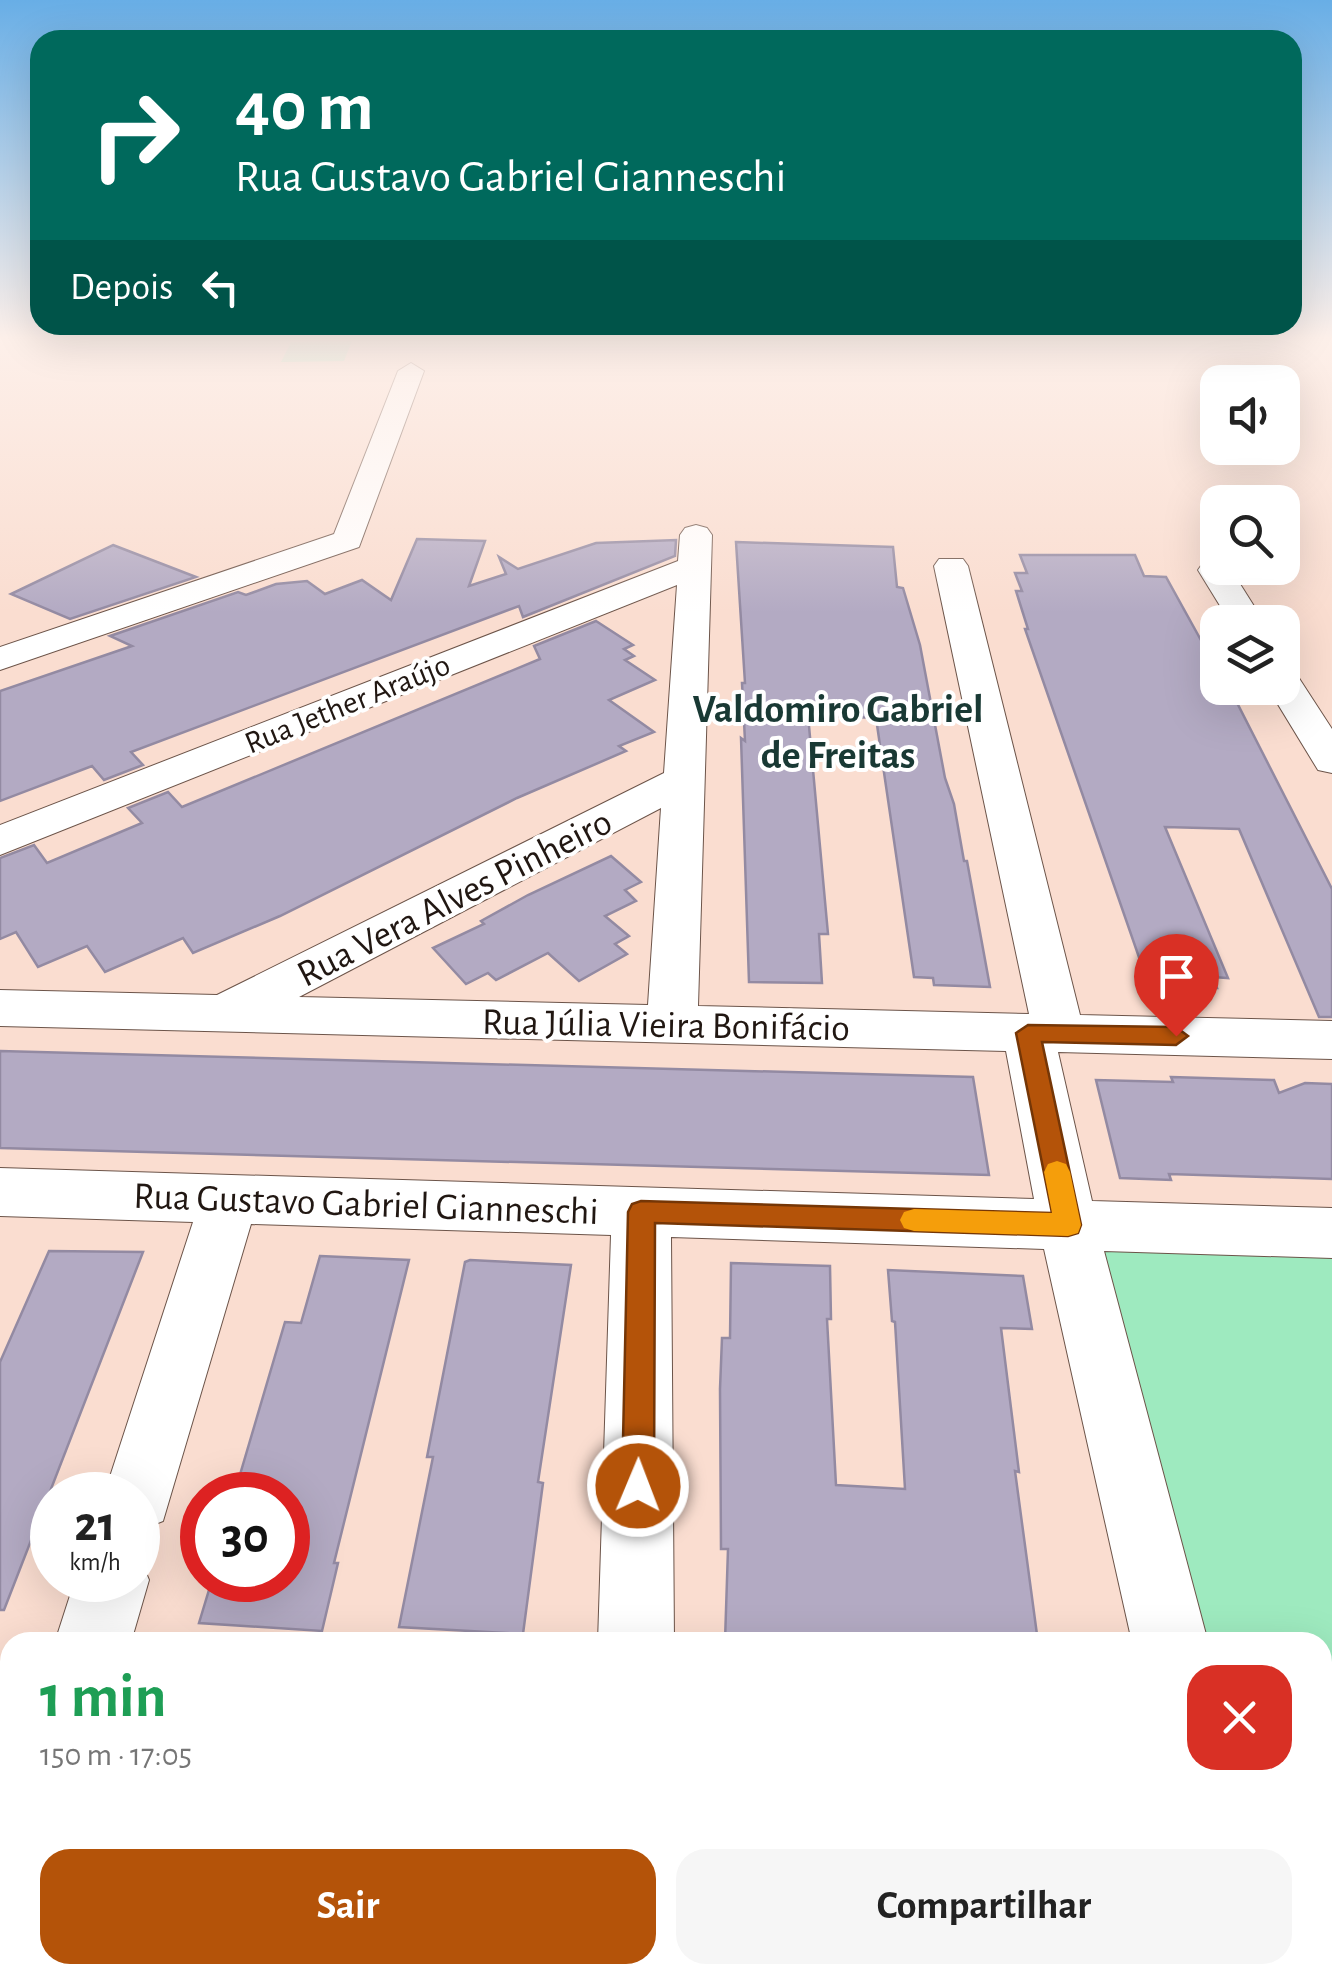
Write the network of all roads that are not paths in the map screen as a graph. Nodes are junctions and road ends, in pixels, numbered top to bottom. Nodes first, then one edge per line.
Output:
1 (390, 428) edge
2 (950, 566) dead end
3 (0, 659) edge
4 (1297, 705) edge
5 (1332, 761) edge
6 (683, 780) junction
7 (0, 841) edge
8 (0, 1008) edge
9 (224, 1013) junction
10 (672, 1024) junction
11 (1044, 1033) junction
12 (1332, 1040) edge
13 (0, 1192) edge
14 (229, 1199) junction
15 (641, 1212) junction
16 (1068, 1225) junction
17 (1332, 1234) edge
18 (146, 1472) edge
19 (105, 1602) edge
20 (95, 1632) edge
21 (636, 1632) edge
22 (1168, 1632) edge

1 - 3 street
2 - 11 street
4 - 5 street
6 - 7 street, Rua Jether Araújo
6 - 9 street, Rua Vera Alves Pinheiro
6 - 10 street
8 - 9 street, Rua Júlia Vieira Bonifácio
9 - 10 street, Rua Júlia Vieira Bonifácio
10 - 11 street, Rua Júlia Vieira Bonifácio
11 - 12 street, Rua Júlia Vieira Bonifácio
11 - 16 street
13 - 14 street, Rua Gustavo Gabriel Gianneschi
14 - 15 street, Rua Gustavo Gabriel Gianneschi
14 - 18 street
15 - 16 street, Rua Gustavo Gabriel Gianneschi
15 - 21 street
16 - 17 street, Rua Gustavo Gabriel Gianneschi
16 - 22 street
19 - 20 street

